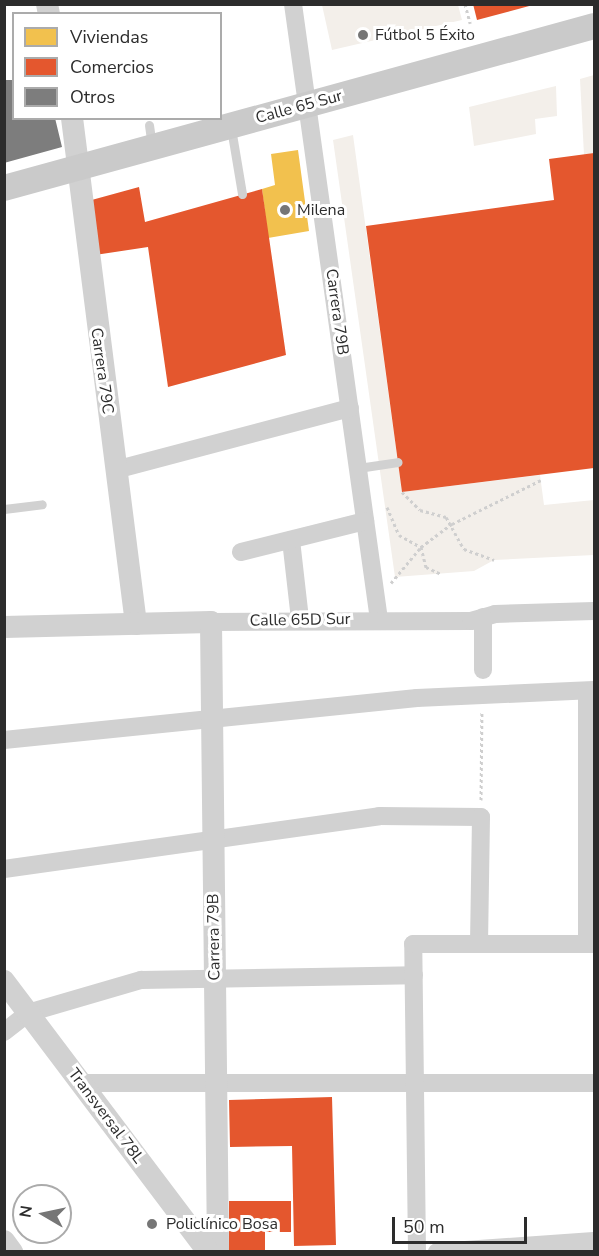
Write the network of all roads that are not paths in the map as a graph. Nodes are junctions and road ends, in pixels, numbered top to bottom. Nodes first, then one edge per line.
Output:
1 (293, 4) edge
2 (594, 26) edge
3 (308, 104) junction
4 (72, 120) edge
5 (231, 125) junction
6 (78, 168) junction
7 (4, 188) edge
8 (242, 194) dead end
9 (350, 408) junction
10 (398, 462) dead end
11 (358, 468) junction
12 (115, 470) junction
13 (42, 504) dead end
14 (4, 509) edge
15 (365, 521) junction
16 (291, 540) junction
17 (241, 552) dead end
18 (594, 611) edge
19 (483, 617) junction
20 (300, 619) junction
21 (379, 620) junction
22 (211, 622) junction
23 (136, 624) junction
24 (4, 627) edge
25 (483, 670) dead end
26 (591, 690) edge
27 (212, 715) junction
28 (4, 740) edge
29 (213, 842) junction
30 (4, 869) edge
31 (479, 944) junction
32 (591, 944) edge
33 (414, 975) junction
34 (215, 977) junction
35 (4, 981) edge
36 (28, 1013) junction
37 (4, 1032) edge
38 (81, 1083) junction
39 (216, 1083) junction
40 (415, 1083) junction
41 (594, 1083) edge
42 (4, 1241) edge
43 (594, 1241) edge
44 (204, 1249) edge
45 (12, 1251) edge
46 (417, 1251) edge
47 (437, 1251) edge

1 - 3 street, Carrera 79B
2 - 3 main road, Calle 65 Sur
3 - 5 main road, Calle 65 Sur
3 - 9 street, Carrera 79B
4 - 6 street, Carrera 79C
5 - 6 main road, Calle 65 Sur
5 - 8 lane
6 - 7 main road, Calle 65 Sur
6 - 12 street, Carrera 79C
9 - 11 street, Carrera 79B
9 - 12 street
10 - 11 lane
11 - 15 street, Carrera 79B
12 - 23 street, Carrera 79C
13 - 14 lane
15 - 16 street
15 - 21 street, Carrera 79B
16 - 17 street
16 - 20 street
18 - 19 street, Calle 65D Sur
19 - 21 street, Calle 65D Sur
19 - 25 street
20 - 21 street, Calle 65D Sur
20 - 22 street, Calle 65D Sur
22 - 23 street, Calle 65D Sur
22 - 27 street, Carrera 79B
23 - 24 street, Calle 65D Sur
26 - 27 street
26 - 32 street
27 - 28 street
27 - 29 street, Carrera 79B
29 - 30 street
29 - 31 street
29 - 34 street, Carrera 79B
31 - 32 street
31 - 33 street
33 - 34 street
33 - 40 street
34 - 36 street
34 - 39 street, Carrera 79B
35 - 36 street, Transversal 78L
36 - 37 street
36 - 38 street, Transversal 78L
38 - 39 street
38 - 44 street, Transversal 78L
39 - 40 street
39 - 44 street, Carrera 79B
40 - 41 street
40 - 46 street
42 - 45 street
43 - 47 street

